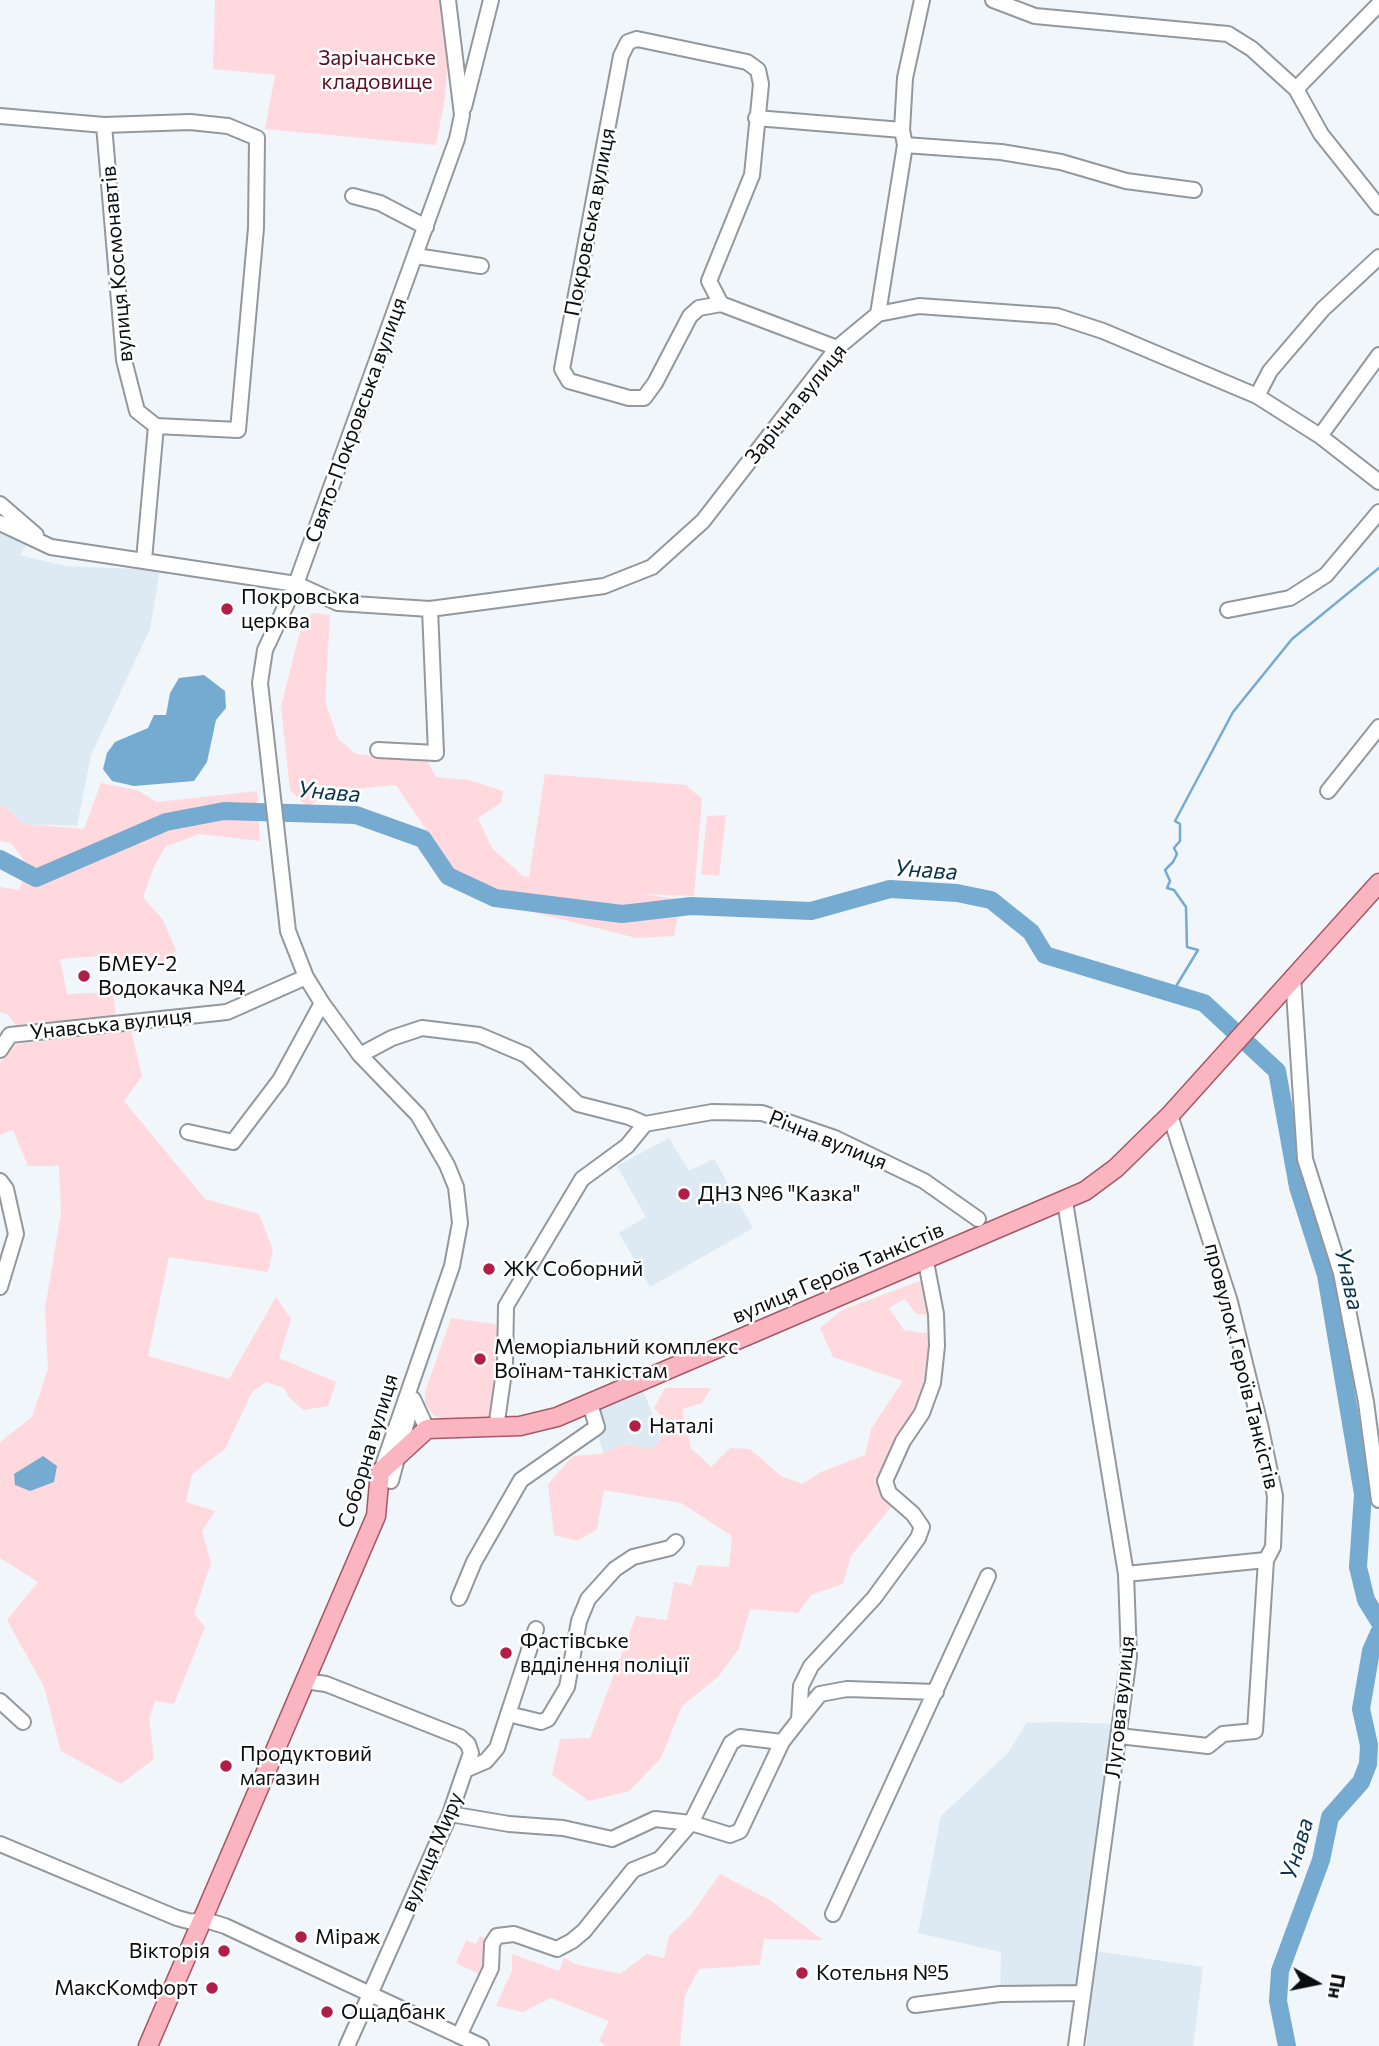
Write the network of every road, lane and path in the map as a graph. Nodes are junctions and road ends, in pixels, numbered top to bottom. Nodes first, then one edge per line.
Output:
1 (448, 0) edge
2 (491, 0) edge
3 (922, 0) edge
4 (993, 0) edge
5 (1379, 4) edge
6 (1296, 89) junction
7 (462, 115) junction
8 (0, 117) edge
9 (756, 118) junction
10 (104, 125) junction
11 (904, 137) junction
12 (1194, 190) dead end
13 (353, 196) dead end
14 (1379, 207) edge
15 (426, 227) junction
16 (415, 256) junction
17 (1379, 257) edge
18 (481, 267) dead end
19 (721, 304) junction
20 (878, 314) junction
21 (837, 348) junction
22 (1379, 355) edge
23 (1257, 396) junction
24 (156, 426) junction
25 (1320, 436) junction
26 (1379, 482) edge
27 (0, 504) edge
28 (1379, 512) edge
29 (0, 523) edge
30 (51, 547) junction
31 (144, 560) junction
32 (296, 584) junction
33 (430, 609) junction
34 (1228, 610) dead end
35 (1379, 727) edge
36 (378, 750) dead end
37 (1328, 790) dead end
38 (1379, 883) edge
39 (306, 977) junction
40 (1288, 982) junction
41 (322, 1003) junction
42 (0, 1050) edge
43 (360, 1055) junction
44 (1170, 1115) junction
45 (645, 1124) junction
46 (188, 1132) dead end
47 (0, 1181) edge
48 (1065, 1202) junction
49 (978, 1219) dead end
50 (926, 1262) junction
51 (0, 1287) edge
52 (416, 1370) junction
53 (414, 1398) junction
54 (590, 1404) junction
55 (496, 1428) junction
56 (435, 1430) junction
57 (401, 1455) junction
58 (386, 1477) junction
59 (1379, 1500) edge
60 (676, 1542) dead end
61 (1266, 1560) junction
62 (1126, 1574) junction
63 (988, 1576) dead end
64 (459, 1598) dead end
65 (536, 1629) dead end
66 (305, 1681) junction
67 (936, 1692) junction
68 (0, 1701) edge
69 (508, 1714) junction
70 (799, 1720) junction
71 (23, 1721) dead end
72 (1119, 1736) junction
73 (782, 1742) junction
74 (465, 1770) junction
75 (450, 1814) junction
76 (691, 1823) junction
77 (0, 1844) edge
78 (833, 1914) dead end
79 (202, 1919) junction
80 (369, 1992) junction
81 (1083, 1993) junction
82 (915, 2005) dead end
83 (459, 2035) junction
84 (148, 2046) edge
85 (347, 2046) edge
86 (481, 2046) edge
87 (1076, 2046) edge

1 - 7 street, Свято-Покровська вулиця
2 - 7 street, Свято-Покровська вулиця
3 - 11 street
4 - 6 street
5 - 6 street
6 - 14 street
7 - 15 street, Свято-Покровська вулиця
8 - 10 street
9 - 11 street
9 - 19 street, Покровська вулиця
9 - 19 street, Покровська вулиця
10 - 24 street, вулиця Космонавтів
10 - 24 street
11 - 12 street
11 - 20 street
13 - 15 street
15 - 16 street, Свято-Покровська вулиця
16 - 18 street
16 - 32 street, Свято-Покровська вулиця
17 - 23 street
19 - 21 street
20 - 21 street, Зарічна вулиця
20 - 23 street, Зарічна вулиця
21 - 33 street, Зарічна вулиця
22 - 25 street
23 - 25 street, Зарічна вулиця
24 - 31 street
25 - 26 street, Зарічна вулиця
27 - 30 street
28 - 34 street
29 - 30 street
30 - 31 street, Зарічна вулиця
31 - 32 street, Зарічна вулиця
32 - 33 street, Зарічна вулиця
32 - 39 street, Соборна вулиця
33 - 36 street
35 - 37 street
38 - 40 main road, вулиця Героїв Танкістів
39 - 41 street, Соборна вулиця
39 - 42 street, Унавська вулиця
40 - 44 main road, вулиця Героїв Танкістів
40 - 59 street
41 - 43 street, Соборна вулиця
41 - 46 street
43 - 45 street, Річна вулиця
43 - 52 street, Соборна вулиця
44 - 48 main road, вулиця Героїв Танкістів
44 - 61 street, провулок Героїв Танкістів
45 - 49 street, Річна вулиця
45 - 55 street
47 - 51 street
48 - 50 main road, вулиця Героїв Танкістів
48 - 62 street, Лугова вулиця
50 - 54 main road, вулиця Героїв Танкістів
50 - 70 street
52 - 53 street
52 - 57 street
52 - 58 street, Соборна вулиця
53 - 56 street
53 - 57 street
54 - 55 main road, вулиця Героїв Танкістів
54 - 64 street
55 - 56 main road, вулиця Героїв Танкістів
56 - 57 main road, вулиця Героїв Танкістів
57 - 58 main road, вулиця Героїв Танкістів
58 - 66 main road, Соборна вулиця
60 - 69 street
61 - 62 street
61 - 72 street, провулок Героїв Танкістів
62 - 72 street, Лугова вулиця
63 - 67 street
65 - 69 street, вулиця Миру
66 - 74 street
66 - 79 main road, Соборна вулиця
67 - 70 street
67 - 78 street
68 - 71 street
69 - 74 street, вулиця Миру
70 - 73 street
72 - 81 street, Лугова вулиця
73 - 76 street
73 - 76 street
74 - 75 street, вулиця Миру
75 - 76 street
75 - 80 street, вулиця Миру
76 - 83 street
77 - 79 street
79 - 80 street
79 - 84 main road, Соборна вулиця
80 - 83 street
80 - 85 street, вулиця Миру
81 - 82 street
81 - 87 street, Лугова вулиця
83 - 86 street

